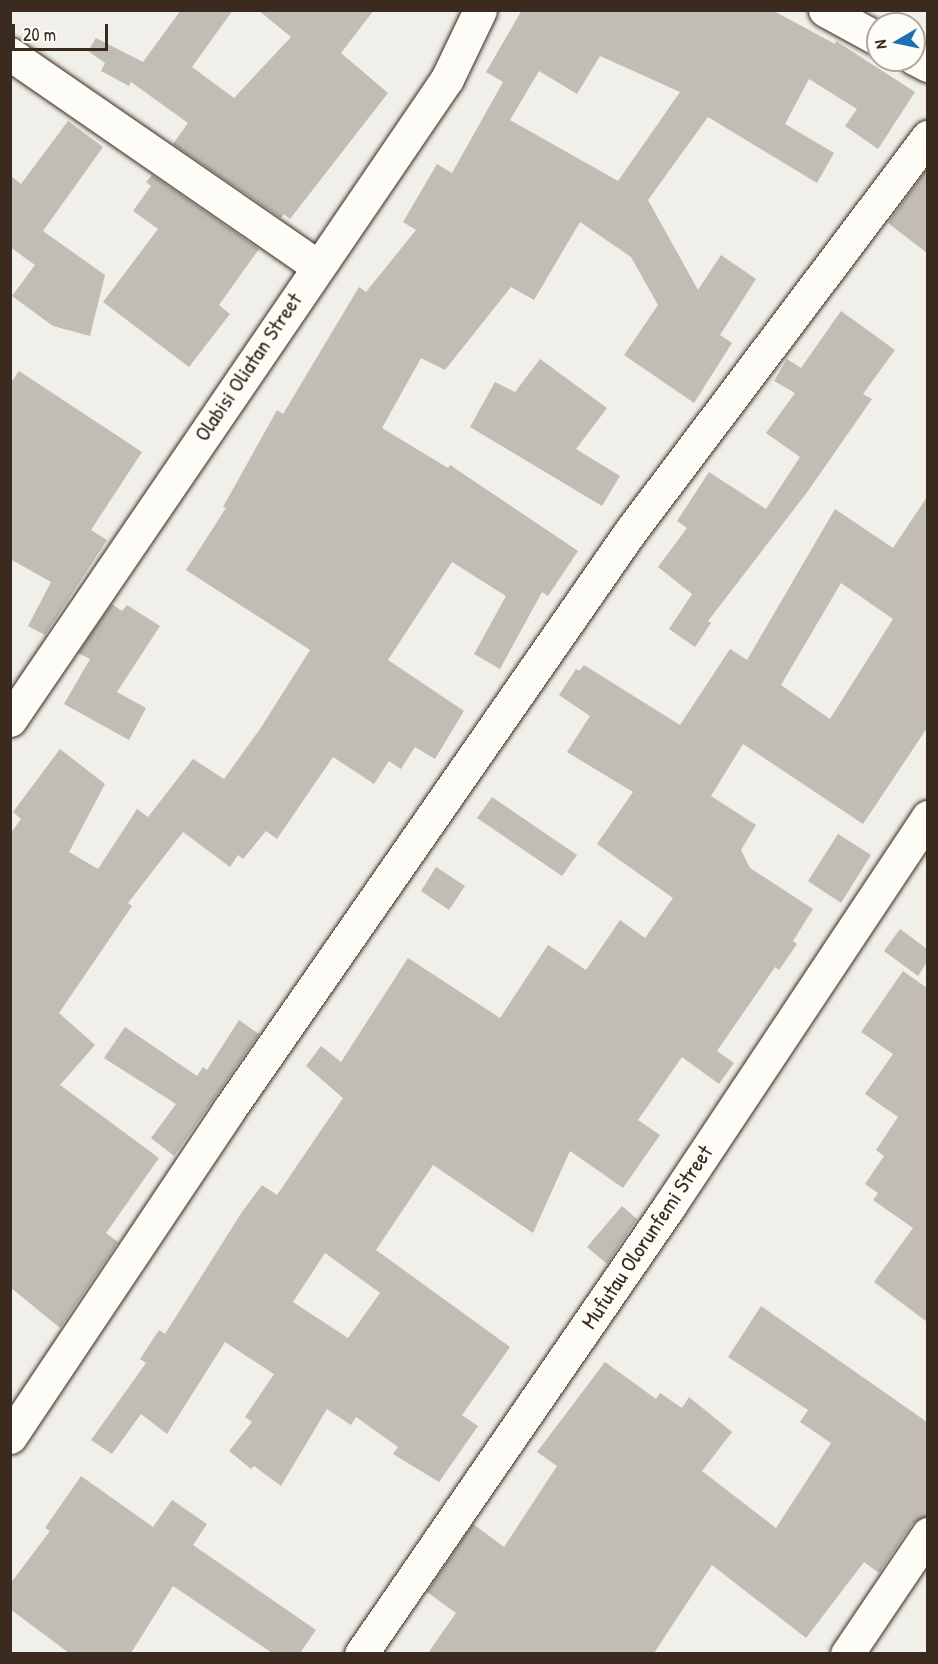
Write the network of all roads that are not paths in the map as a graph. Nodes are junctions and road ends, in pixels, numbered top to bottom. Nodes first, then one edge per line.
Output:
1 (480, 10) edge
2 (825, 10) edge
3 (866, 32) edge
4 (10, 54) edge
5 (927, 137) edge
6 (316, 266) junction
7 (10, 720) edge
8 (927, 817) edge
9 (10, 1437) edge
10 (927, 1534) edge
11 (361, 1653) edge
12 (848, 1653) edge

1 - 6 street, Olabisi Oliatan Street
2 - 3 street
4 - 6 street
5 - 9 street
6 - 7 street, Olabisi Oliatan Street
8 - 11 street, Mufutau Olorunfemi Street
10 - 12 street

